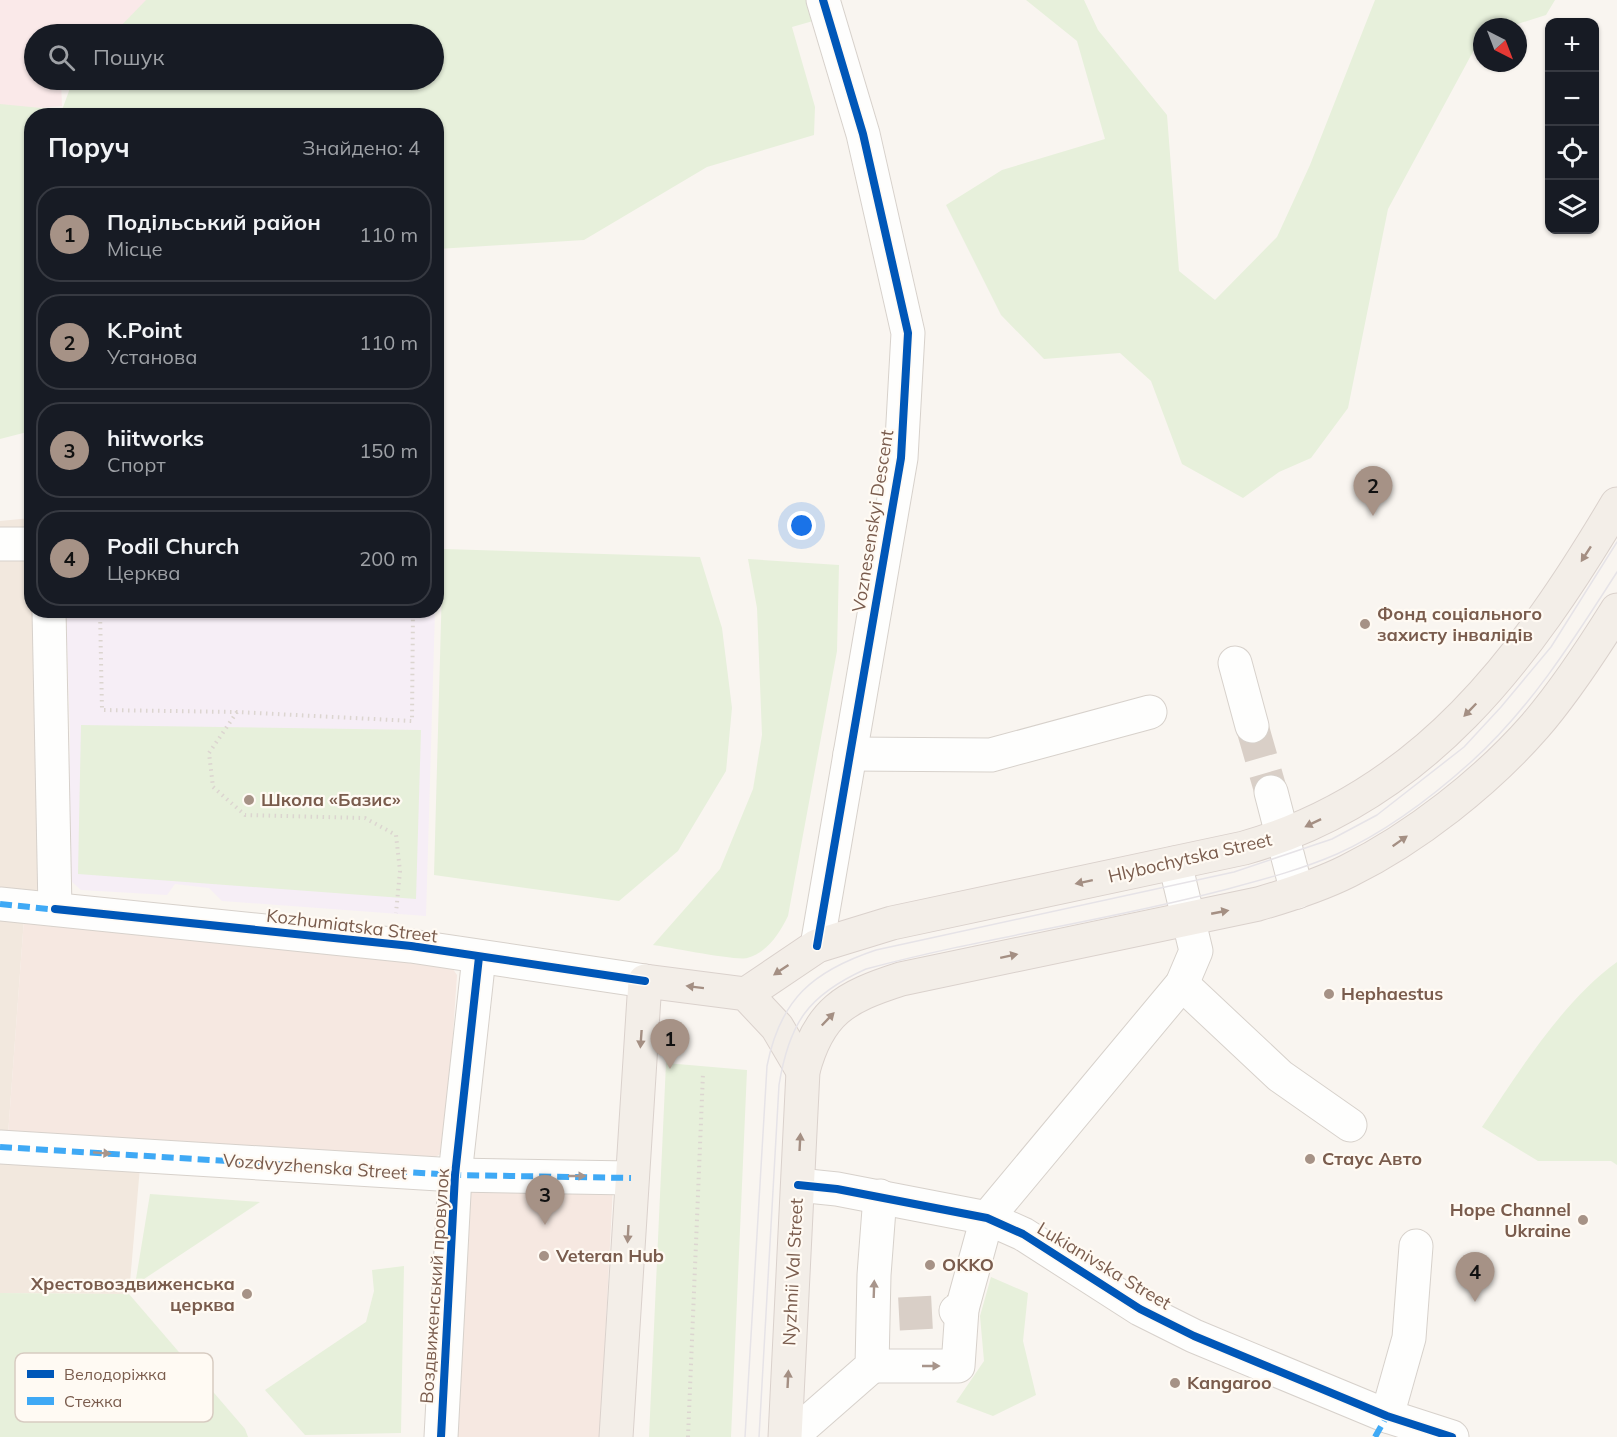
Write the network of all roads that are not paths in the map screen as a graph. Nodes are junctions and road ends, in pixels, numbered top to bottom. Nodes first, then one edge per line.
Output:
1 (823, 0) edge
2 (1617, 504) edge
3 (0, 544) edge
4 (24, 544) edge
5 (1617, 610) edge
6 (49, 618) edge
7 (1235, 663) dead end
8 (1150, 712) dead end
9 (1252, 726) tunnel mouth
10 (850, 754) junction
11 (1271, 792) tunnel mouth
12 (1283, 837) junction
13 (1175, 863) junction
14 (1297, 892) junction
15 (0, 904) edge
16 (55, 909) junction
17 (1188, 918) junction
18 (817, 946) junction
19 (478, 957) junction
20 (645, 981) junction
21 (1182, 984) junction
22 (746, 994) junction
23 (803, 1071) junction
24 (1350, 1125) dead end
25 (0, 1147) edge
26 (455, 1176) junction
27 (631, 1178) junction
28 (798, 1185) junction
29 (880, 1197) junction
30 (987, 1218) junction
31 (1416, 1246) dead end
32 (872, 1366) junction
33 (1387, 1416) junction
34 (441, 1437) edge
35 (616, 1437) edge
36 (785, 1437) edge
37 (791, 1437) edge
38 (1452, 1437) edge

1 - 10 street, Voznesenskyi Descent
2 -> 12 main road, Hlybochytska Street
3 - 4 street
14 -> 5 main road
6 - 16 street
7 - 9 street
8 - 10 street
10 - 18 street, Voznesenskyi Descent
11 - 12 street
12 - 13 main road, Hlybochytska Street
12 - 14 street
13 - 17 street
13 -> 18 main road, Hlybochytska Street
17 -> 14 main road
15 - 16 street, Kozhumiatska Street
16 - 19 street, Kozhumiatska Street
17 - 21 street
23 -> 17 main road
18 -> 22 main road, Hlybochytska Street
19 - 20 street, Kozhumiatska Street
19 - 26 street, Воздвиженський провулок
22 -> 20 main road
20 -> 27 main road
21 - 24 street
21 - 30 street
22 - 23 main road
28 -> 23 main road, Nyzhnii Val Street
25 -> 26 street, Vozdvyzhenska Street
26 -> 27 street, Vozdvyzhenska Street
26 - 34 street, Воздвиженський провулок
27 -> 35 main road
28 - 29 street, Lukianivska Street
36 -> 28 main road, Nyzhnii Val Street
29 - 30 street, Lukianivska Street
32 -> 29 street
32 -> 30 street
30 - 33 street, Lukianivska Street
31 - 33 street
32 - 37 street
33 - 38 street, Lukianivska Street

